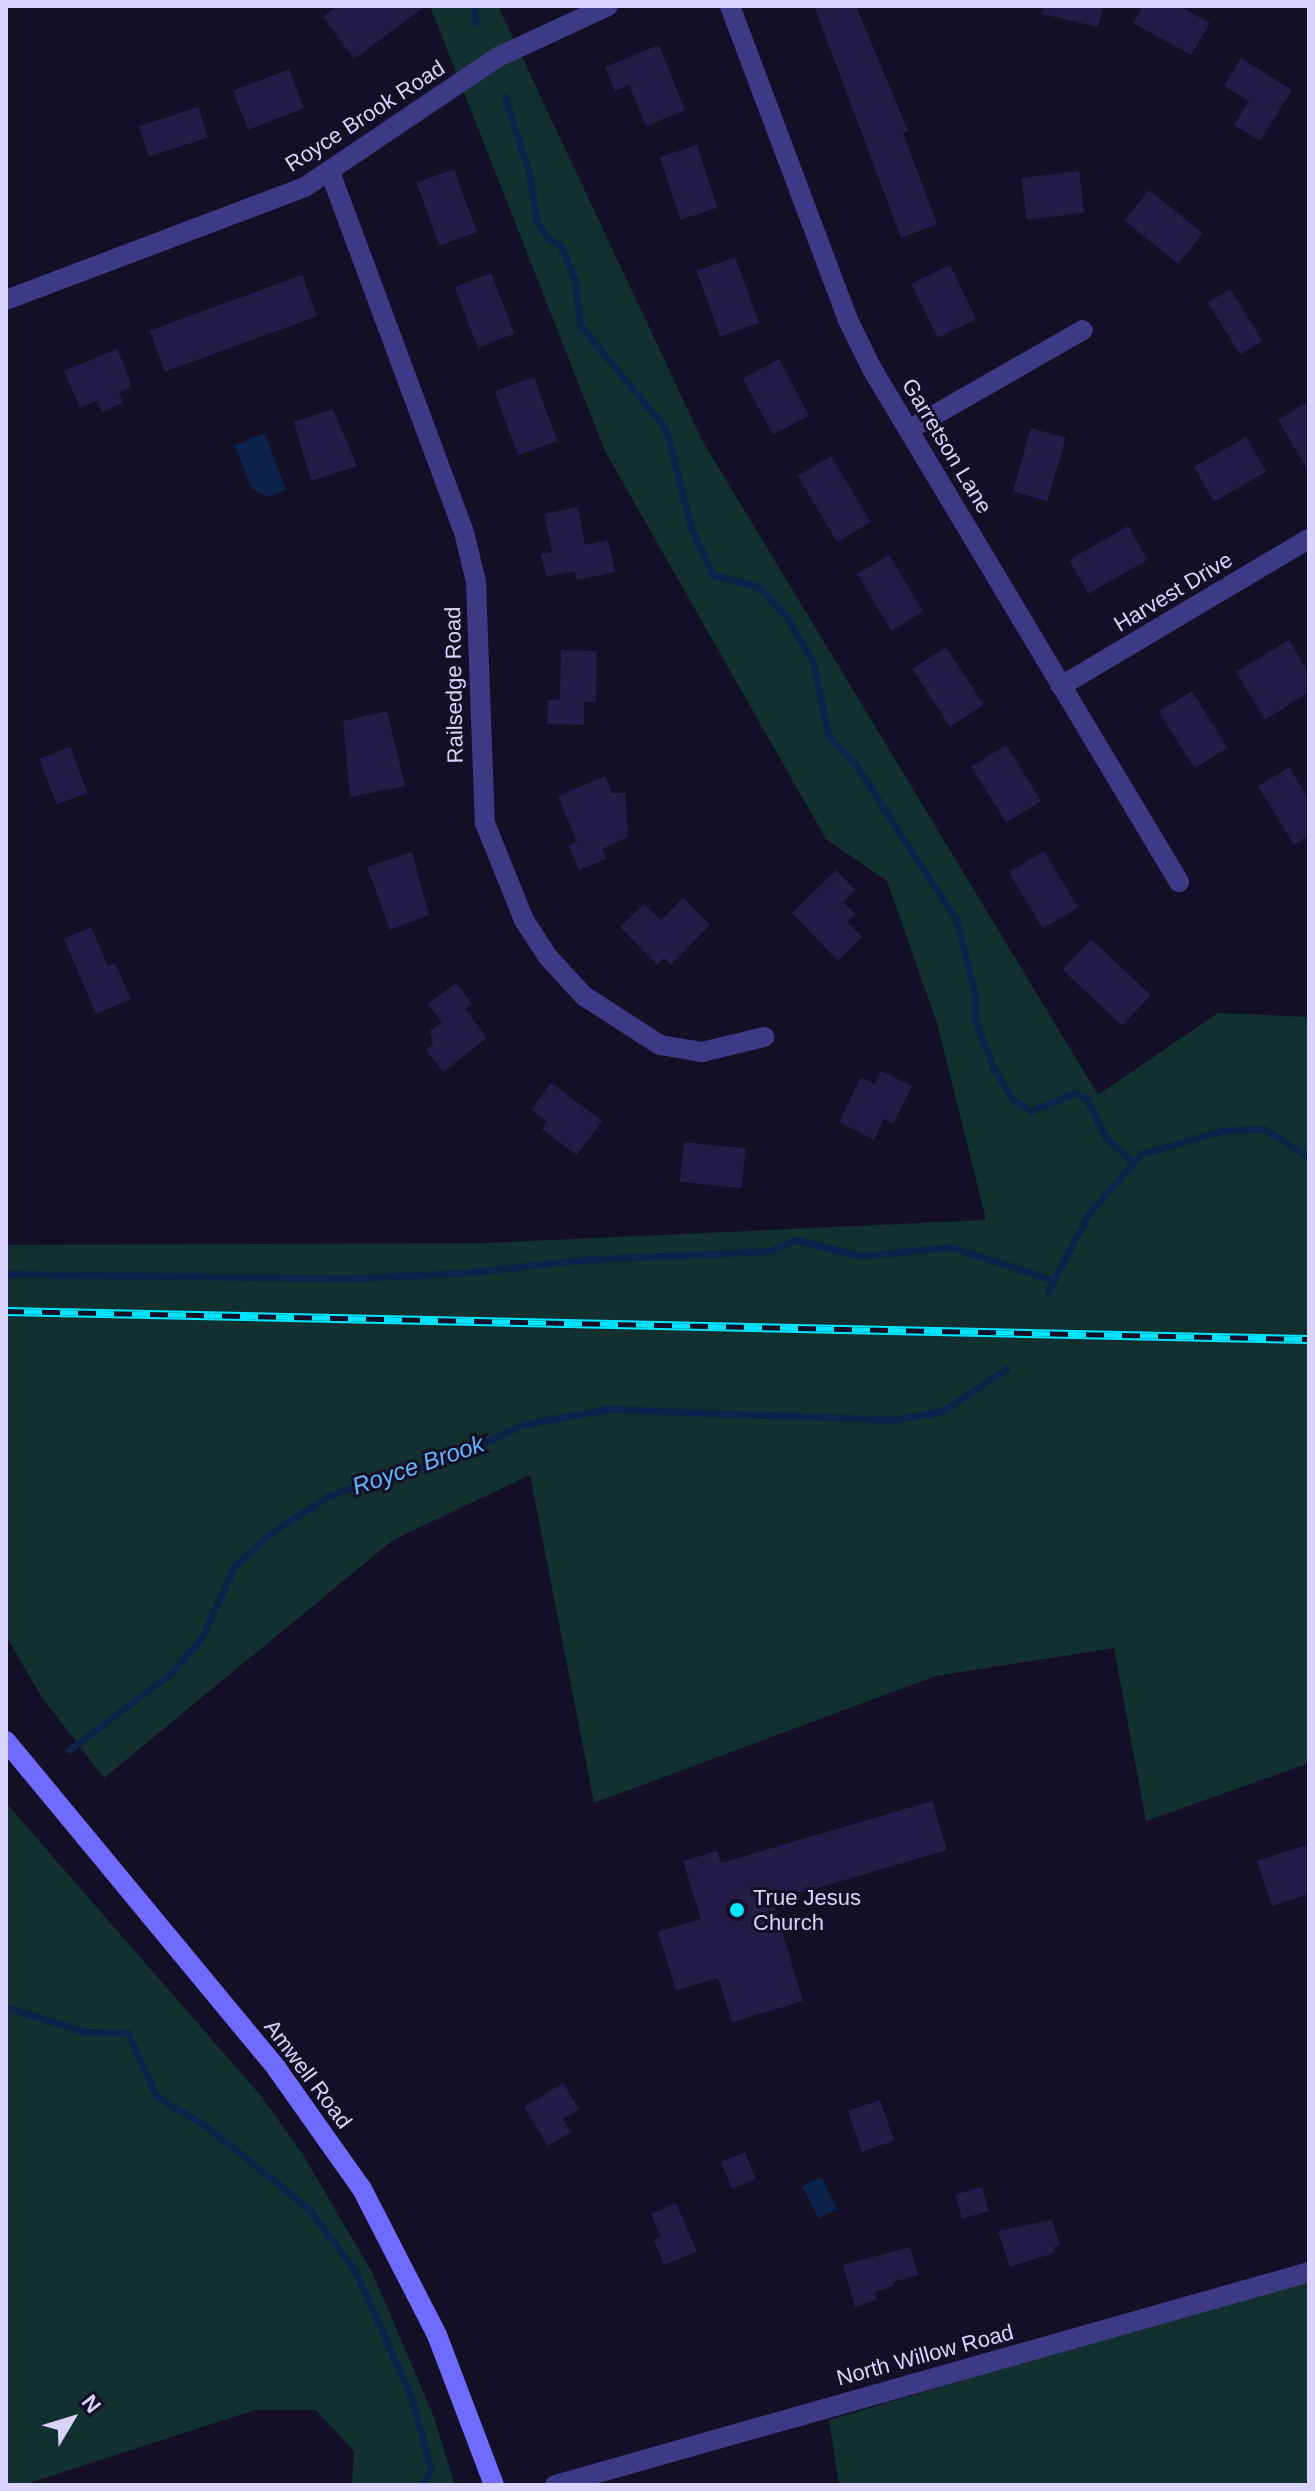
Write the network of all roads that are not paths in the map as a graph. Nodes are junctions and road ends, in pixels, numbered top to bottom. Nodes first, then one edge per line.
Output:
1 (608, 6) edge
2 (730, 6) edge
3 (330, 172) junction
4 (6, 300) edge
5 (1083, 330) dead end
6 (910, 429) junction
7 (1309, 539) edge
8 (1061, 686) junction
9 (1179, 882) dead end
10 (764, 1037) dead end
11 (6, 1741) edge
12 (1309, 2272) edge
13 (494, 2485) edge
14 (555, 2485) edge

1 - 3 street, Royce Brook Road
2 - 6 street, Garretson Lane
3 - 4 street, Royce Brook Road
3 - 10 street, Railsedge Road
5 - 6 street
6 - 8 street, Garretson Lane
7 - 8 street, Harvest Drive
8 - 9 street, Garretson Lane
11 - 13 main road, Amwell Road
12 - 14 street, North Willow Road

